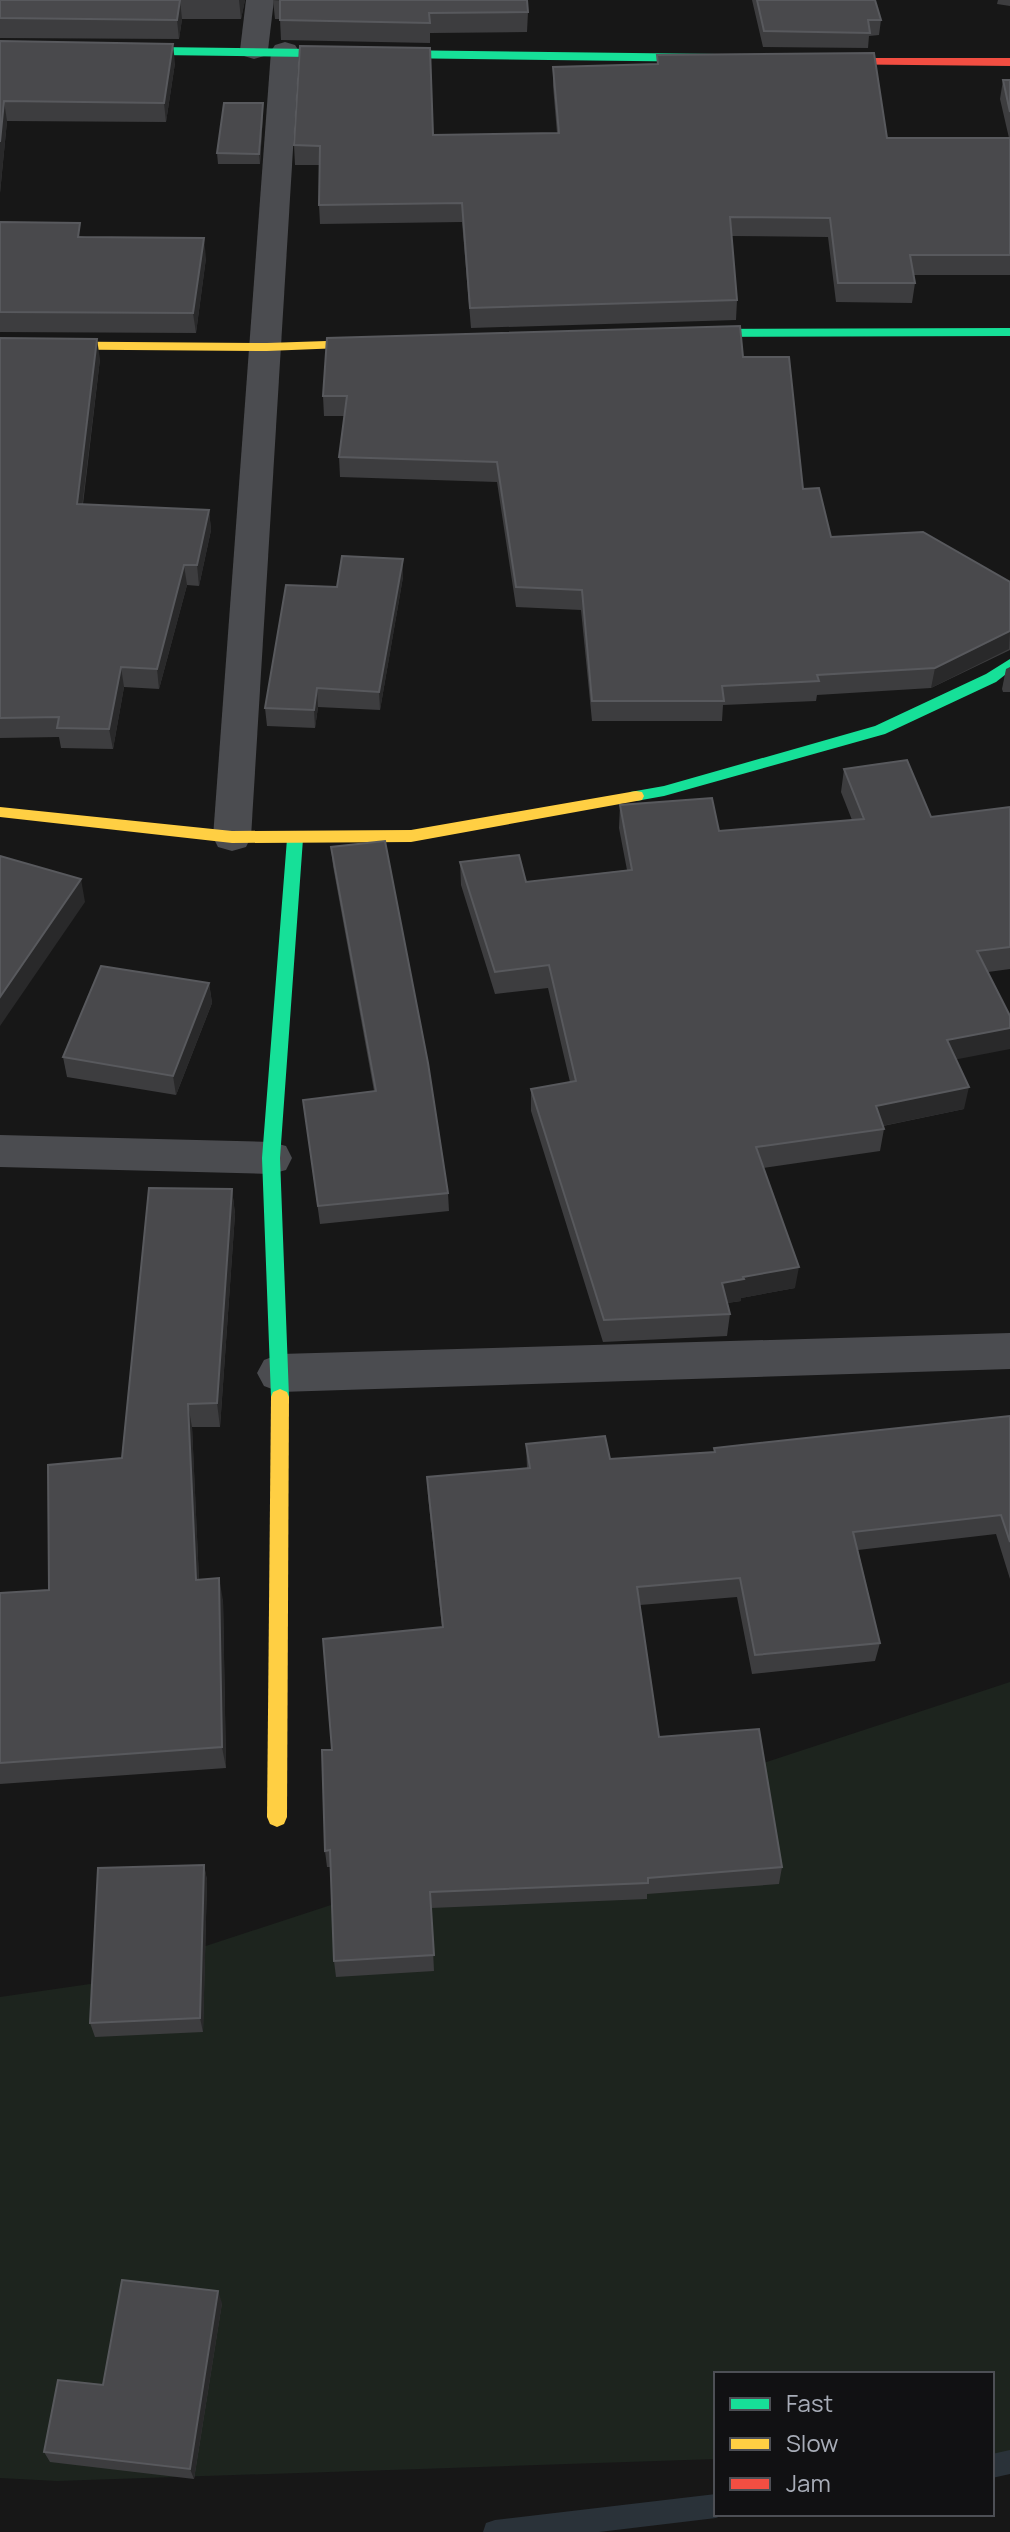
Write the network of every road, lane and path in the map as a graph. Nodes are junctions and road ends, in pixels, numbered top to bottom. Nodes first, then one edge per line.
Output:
1 (260, 0) edge
2 (0, 49) edge
3 (269, 50) junction
4 (740, 58) edge
5 (802, 59) edge
6 (1010, 62) edge
7 (1010, 332) edge
8 (661, 334) edge
9 (409, 342) edge
10 (0, 345) edge
11 (267, 347) junction
12 (1010, 664) edge
13 (0, 812) edge
14 (232, 837) junction
15 (295, 839) junction
16 (0, 1151) edge
17 (271, 1158) junction
18 (1010, 1351) edge
19 (280, 1373) junction
20 (277, 1817) dead end

1 - 3 street
2 - 3 street
3 - 4 street
3 - 11 street
5 - 6 street
7 - 8 street
9 - 11 street
10 - 11 street
11 - 14 street
12 - 15 street
13 - 14 street
14 - 15 street
15 - 17 street
16 - 17 street
17 - 19 street
18 - 19 street
19 - 20 street

